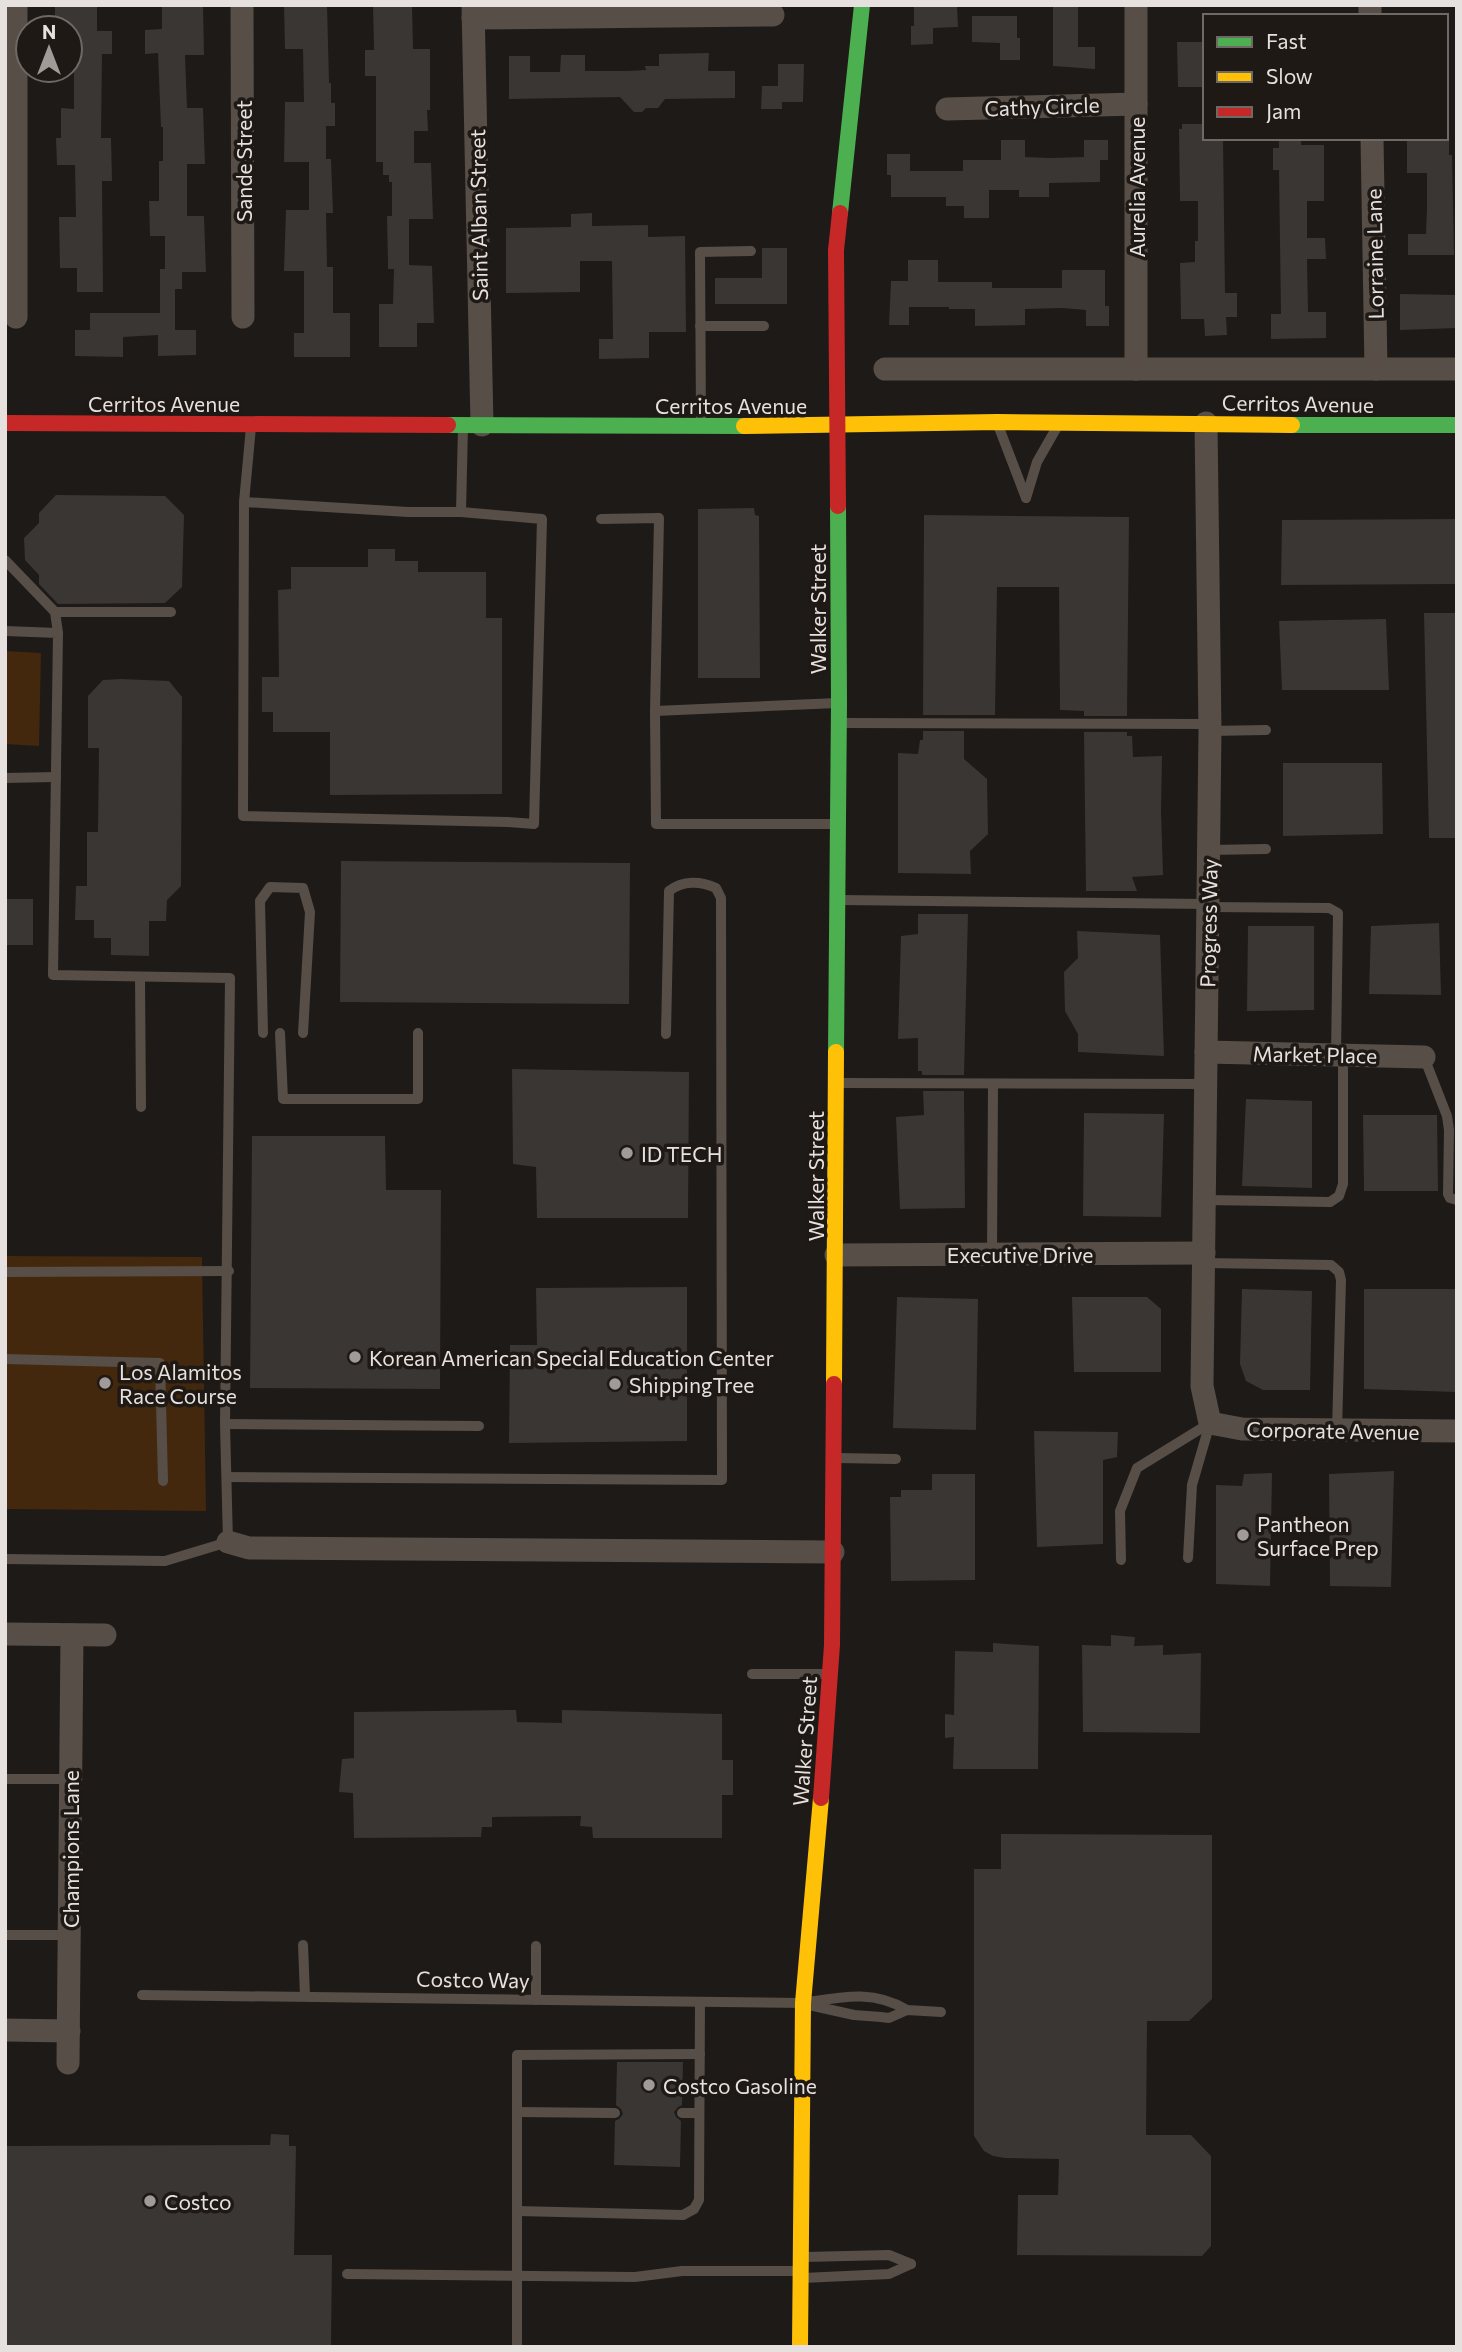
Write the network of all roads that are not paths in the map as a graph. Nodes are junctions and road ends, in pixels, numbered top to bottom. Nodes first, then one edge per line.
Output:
1 (16, 5) edge
2 (243, 5) edge
3 (862, 5) edge
4 (1136, 5) edge
5 (473, 12) edge
6 (774, 15) dead end
7 (1136, 104) junction
8 (947, 109) dead end
9 (1372, 140) edge
10 (751, 251) dead end
11 (16, 317) dead end
12 (243, 317) dead end
13 (701, 326) junction
14 (764, 326) dead end
15 (886, 369) dead end
16 (1136, 369) junction
17 (1376, 369) junction
18 (1457, 369) edge
19 (997, 422) junction
20 (5, 423) edge
21 (1206, 423) junction
22 (251, 424) junction
23 (1059, 424) junction
24 (472, 425) junction
25 (701, 425) junction
26 (1457, 425) edge
27 (838, 426) junction
28 (244, 502) junction
29 (461, 512) junction
30 (601, 519) dead end
31 (5, 560) edge
32 (55, 612) junction
33 (171, 612) dead end
34 (5, 631) edge
35 (58, 634) junction
36 (839, 703) junction
37 (656, 711) junction
38 (839, 723) junction
39 (1210, 727) junction
40 (1266, 730) dead end
41 (57, 777) junction
42 (5, 778) edge
43 (837, 824) junction
44 (1266, 849) dead end
45 (1209, 850) junction
46 (837, 900) junction
47 (1208, 905) junction
48 (140, 977) junction
49 (263, 1032) dead end
50 (280, 1032) dead end
51 (303, 1032) dead end
52 (418, 1033) dead end
53 (666, 1034) dead end
54 (1206, 1052) junction
55 (1339, 1055) junction
56 (1424, 1056) joint
57 (836, 1083) junction
58 (993, 1084) junction
59 (1206, 1084) junction
60 (141, 1107) dead end
61 (1204, 1200) junction
62 (1457, 1200) edge
63 (992, 1254) junction
64 (836, 1255) junction
65 (1204, 1258) junction
66 (229, 1271) junction
67 (5, 1272) edge
68 (5, 1359) edge
69 (1210, 1423) junction
70 (225, 1424) junction
71 (479, 1426) dead end
72 (1337, 1431) junction
73 (1457, 1431) edge
74 (834, 1458) junction
75 (896, 1459) dead end
76 (227, 1477) junction
77 (163, 1481) dead end
78 (228, 1542) junction
79 (833, 1552) junction
80 (1188, 1558) dead end
81 (5, 1559) edge
82 (1121, 1560) dead end
83 (5, 1634) edge
84 (72, 1635) junction
85 (105, 1635) dead end
86 (752, 1674) dead end
87 (830, 1675) junction
88 (5, 1779) edge
89 (71, 1779) junction
90 (5, 1935) edge
91 (69, 1936) junction
92 (303, 1945) dead end
93 (536, 1946) dead end
94 (142, 1995) dead end
95 (304, 1996) junction
96 (536, 2000) junction
97 (700, 2002) junction
98 (803, 2003) junction
99 (907, 2010) junction
100 (941, 2012) dead end
101 (5, 2030) edge
102 (69, 2031) junction
103 (700, 2053) junction
104 (68, 2063) dead end
105 (517, 2112) junction
106 (615, 2113) dead end
107 (682, 2113) dead end
108 (699, 2113) junction
109 (517, 2211) junction
110 (801, 2269) junction
111 (347, 2274) dead end
112 (517, 2275) junction
113 (517, 2347) edge
114 (800, 2347) edge

1 - 11 street
2 - 12 street, Sande Street
3 - 27 main road, Walker Street
4 - 7 street, Aurelia Avenue
5 - 6 street
5 - 24 street, Saint Alban Street
7 - 8 street, Cathy Circle
7 - 16 street, Aurelia Avenue
9 - 17 street, Lorraine Lane
10 - 13 lane
13 - 14 lane
13 - 25 lane
15 - 16 street
16 - 17 street
17 - 18 street
19 - 23 main road, Cerritos Avenue
19 - 23 lane
19 - 27 main road, Cerritos Avenue
20 - 22 main road, Cerritos Avenue
21 - 23 main road, Cerritos Avenue
21 - 26 main road, Cerritos Avenue
21 - 39 street, Progress Way
22 - 24 main road, Cerritos Avenue
22 - 28 lane
24 - 25 main road, Cerritos Avenue
24 - 29 lane
25 - 27 main road, Cerritos Avenue
27 - 36 main road, Walker Street
28 - 29 lane
28 - 29 lane
30 - 37 lane
31 - 32 lane
32 - 33 lane
32 - 35 lane
34 - 35 lane
35 - 41 lane
36 - 37 lane
36 - 38 main road, Walker Street
37 - 43 lane
38 - 39 lane
38 - 43 main road, Walker Street
39 - 40 lane
39 - 45 street, Progress Way
41 - 42 lane
41 - 48 lane
43 - 46 main road, Walker Street
44 - 45 lane
45 - 47 street, Progress Way
46 - 47 lane
46 - 57 main road, Walker Street
47 - 54 street, Progress Way
47 - 55 lane
48 - 60 lane
48 - 66 lane
49 - 51 lane
50 - 52 lane
53 - 76 lane
54 - 55 street, Market Place
54 - 59 street, Progress Way
55 - 56 street, Market Place
55 - 61 lane
56 - 62 lane
57 - 58 lane
57 - 64 main road, Walker Street
58 - 59 lane
58 - 63 lane
59 - 61 street, Progress Way
61 - 65 street, Progress Way
63 - 64 street, Executive Drive
63 - 65 street, Executive Drive
64 - 74 main road, Walker Street
65 - 69 street, Progress Way
65 - 72 lane
66 - 67 lane
66 - 70 lane
68 - 77 lane
69 - 72 street, Corporate Avenue
69 - 80 lane
69 - 82 lane
70 - 71 lane
70 - 76 lane
72 - 73 street, Corporate Avenue
74 - 75 lane
74 - 79 main road, Walker Street
76 - 78 lane
78 - 79 street
78 - 81 lane
79 - 87 main road, Walker Street
83 - 84 street
84 - 85 street
84 - 89 street, Champions Lane
86 - 87 lane
87 - 98 main road, Walker Street
88 - 89 lane
89 - 91 street, Champions Lane
90 - 91 lane
91 - 102 street, Champions Lane
92 - 95 lane
93 - 96 lane
94 - 95 lane, Costco Way
95 - 96 lane, Costco Way
96 - 97 lane, Costco Way
97 - 98 lane, Costco Way
97 - 103 lane
98 - 99 lane
98 - 99 lane
98 - 110 main road, Walker Street
99 - 100 lane
101 - 102 street
102 - 104 street, Champions Lane
103 - 105 lane
103 - 108 lane
105 - 106 lane
105 - 109 lane
107 - 108 lane
108 - 109 lane
109 - 112 lane
110 - 110 lane
110 - 112 lane
110 - 114 main road, Walker Street
111 - 112 lane
112 - 113 lane

